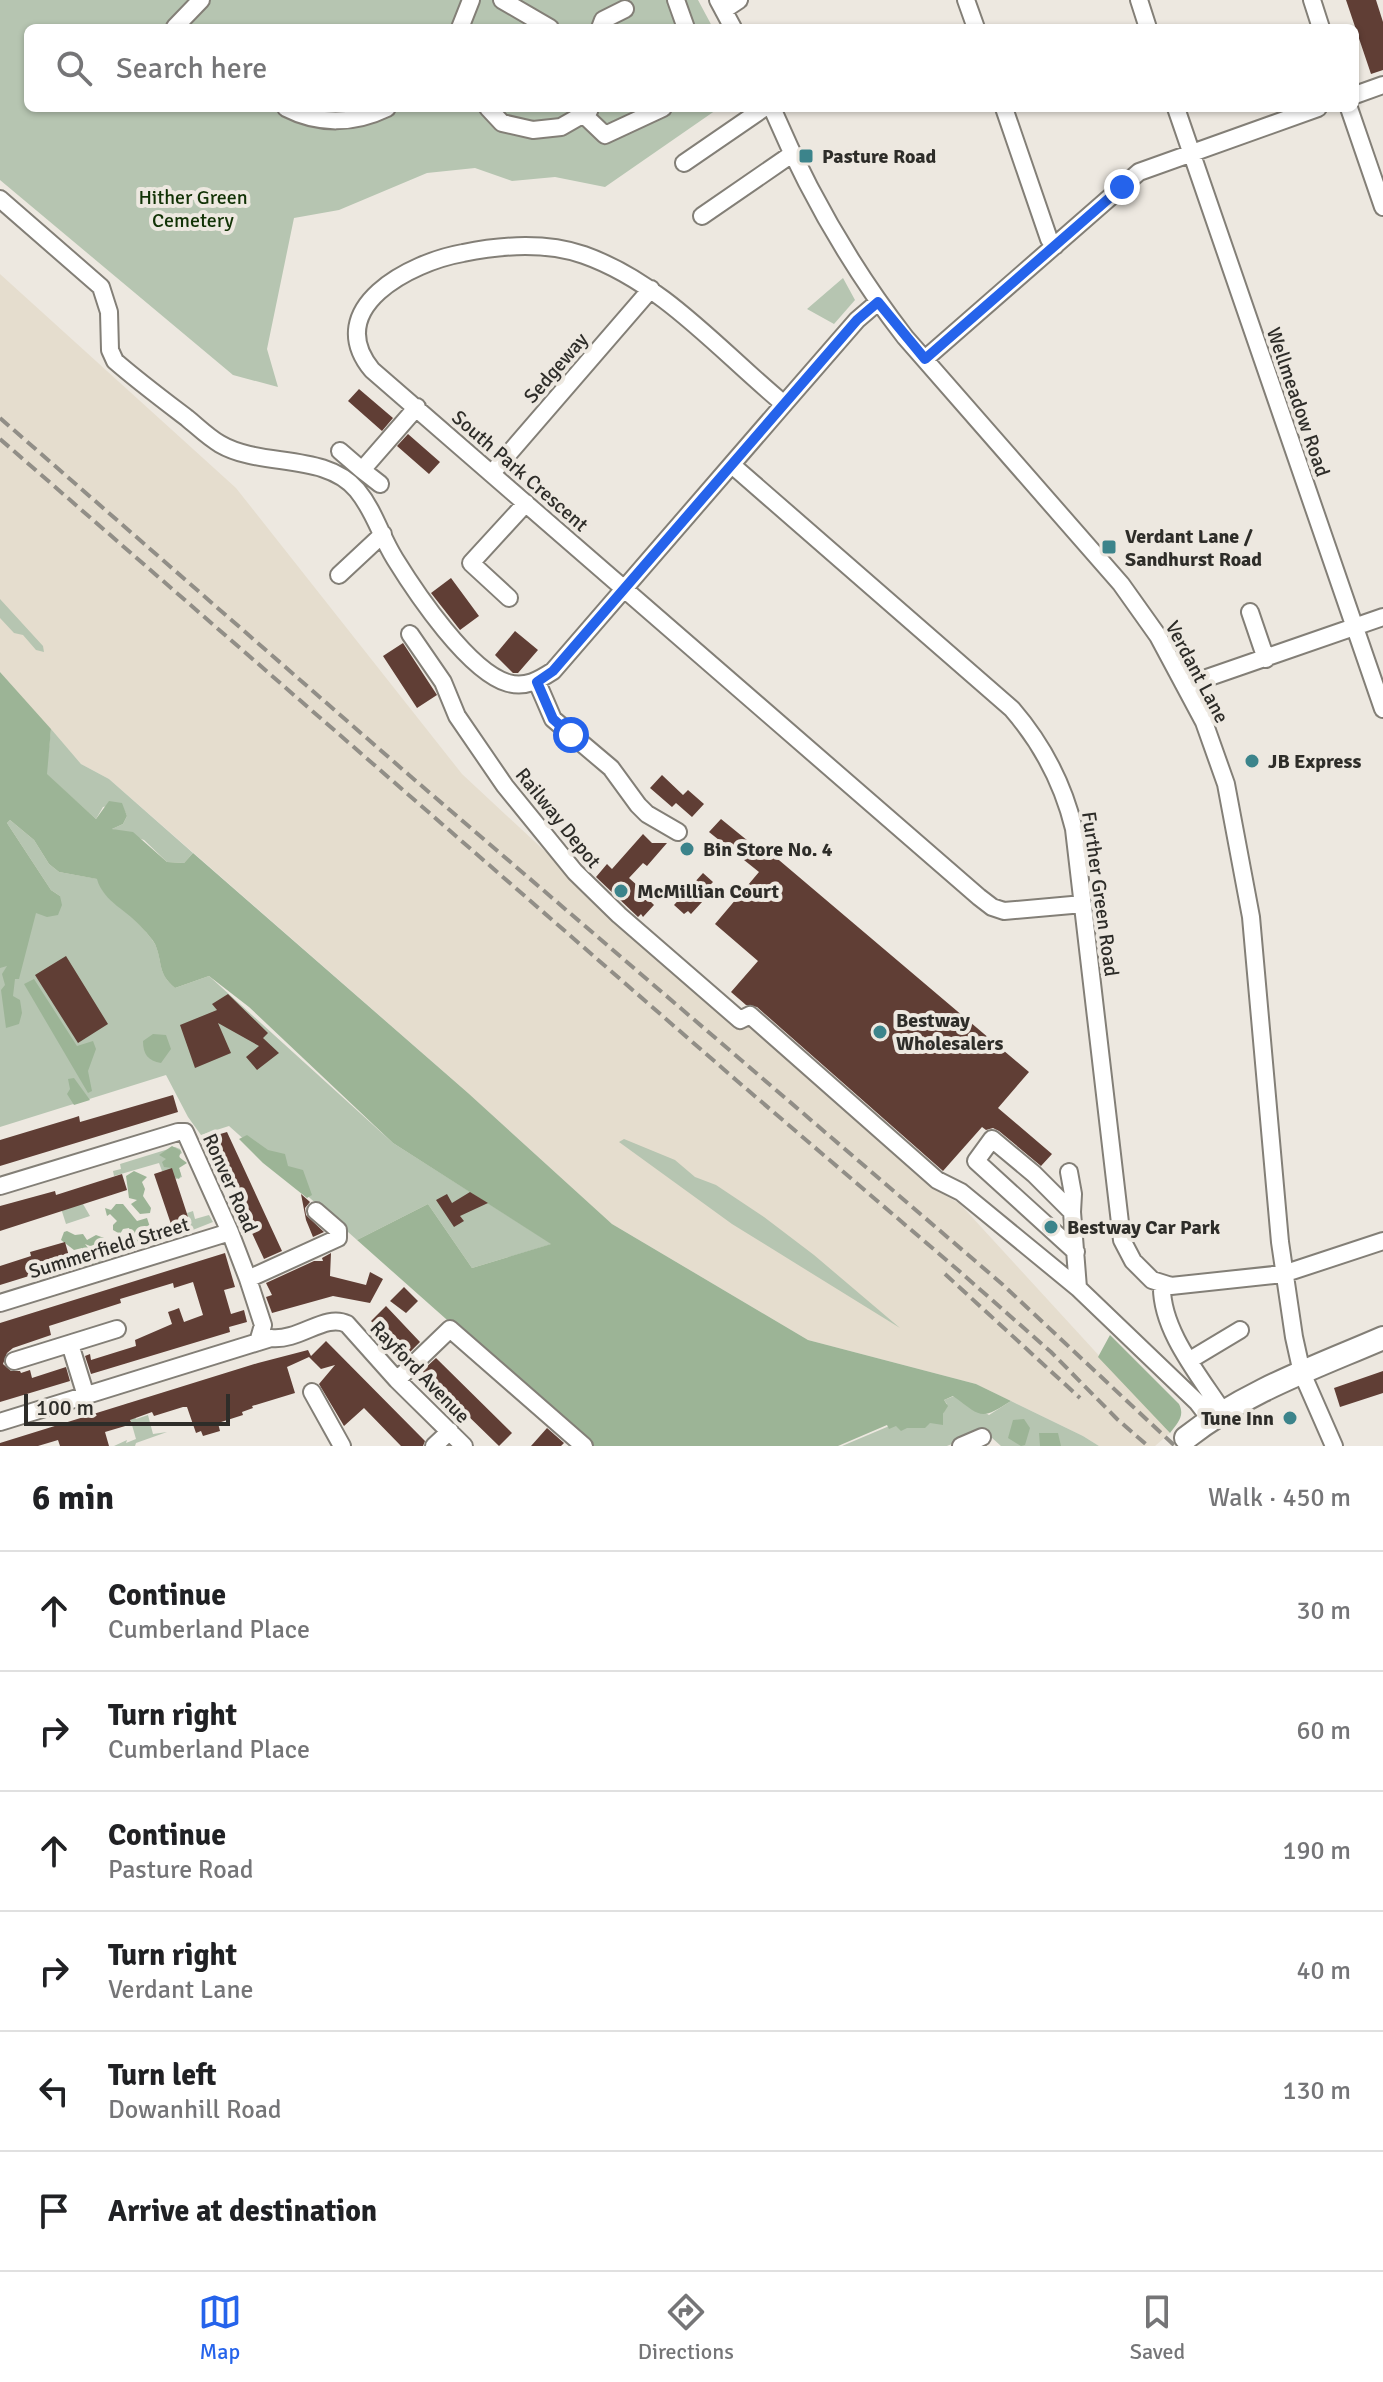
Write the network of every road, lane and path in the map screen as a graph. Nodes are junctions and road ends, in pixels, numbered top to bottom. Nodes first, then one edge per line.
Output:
1 (201, 0) edge
2 (471, 0) edge
3 (502, 0) edge
4 (676, 0) edge
5 (739, 0) edge
6 (966, 0) edge
7 (1139, 0) edge
8 (1312, 0) edge
9 (721, 5) edge
10 (625, 9) dead end
11 (178, 24) edge
12 (462, 24) edge
13 (543, 24) edge
14 (602, 24) edge
15 (685, 24) edge
16 (731, 24) edge
17 (975, 24) edge
18 (1147, 24) edge
19 (1320, 24) edge
20 (1383, 85) edge
21 (1359, 94) edge
22 (297, 112) edge
23 (376, 112) edge
24 (492, 112) edge
25 (584, 112) edge
26 (587, 112) edge
27 (654, 112) edge
28 (758, 112) edge
29 (774, 112) edge
30 (1005, 112) edge
31 (1177, 112) edge
32 (1307, 112) edge
33 (1350, 112) edge
34 (1191, 153) junction
35 (792, 154) junction
36 (684, 163) dead end
37 (0, 199) edge
38 (1383, 207) edge
39 (702, 216) dead end
40 (1055, 246) junction
41 (651, 289) junction
42 (878, 302) junction
43 (925, 359) junction
44 (784, 404) junction
45 (417, 407) junction
46 (340, 451) dead end
47 (732, 465) junction
48 (362, 470) junction
49 (492, 473) junction
50 (380, 484) dead end
51 (526, 503) junction
52 (383, 534) junction
53 (339, 575) dead end
54 (624, 589) junction
55 (509, 598) dead end
56 (1250, 612) dead end
57 (1383, 617) edge
58 (1354, 627) junction
59 (410, 634) dead end
60 (1266, 659) junction
61 (537, 682) junction
62 (1187, 688) junction
63 (1383, 709) edge
64 (678, 832) dead end
65 (1083, 904) junction
66 (1069, 1172) dead end
67 (0, 1186) edge
68 (316, 1211) dead end
69 (1072, 1212) junction
70 (230, 1232) junction
71 (1383, 1241) edge
72 (1076, 1252) junction
73 (1283, 1274) junction
74 (248, 1279) junction
75 (1167, 1285) junction
76 (1078, 1288) junction
77 (0, 1303) edge
78 (117, 1329) dead end
79 (1240, 1330) dead end
80 (1383, 1338) edge
81 (264, 1340) junction
82 (70, 1344) junction
83 (1190, 1360) junction
84 (14, 1361) dead end
85 (1302, 1373) junction
86 (397, 1380) junction
87 (312, 1392) dead end
88 (86, 1396) junction
89 (1216, 1416) junction
90 (0, 1422) edge
91 (450, 1431) junction
92 (982, 1437) dead end
93 (1186, 1438) dead end
94 (342, 1446) edge
95 (434, 1446) edge
96 (464, 1446) edge
97 (584, 1446) edge
98 (961, 1446) edge
99 (1334, 1446) edge

1 - 11 street
2 - 12 street
3 - 13 street
4 - 15 street
5 - 9 street
6 - 17 street
7 - 18 street
8 - 19 street
9 - 16 street
10 - 14 street
20 - 21 street
22 - 23 street
24 - 25 street
26 - 27 street
28 - 36 street
29 - 35 street, Verdant Lane
30 - 40 street
31 - 34 street, Wellmeadow Road
32 - 34 street
33 - 38 street
34 - 40 street
34 - 58 street, Wellmeadow Road
35 - 39 street
35 - 42 street, Verdant Lane
37 - 52 street
40 - 43 street
41 - 44 street, South Park Crescent
41 - 45 street, South Park Crescent
41 - 49 street, Sedgeway
42 - 43 street, Verdant Lane
42 - 44 street
43 - 62 street, Verdant Lane
44 - 47 street
45 - 48 street
45 - 49 street, South Park Crescent
46 - 48 street
47 - 54 street
47 - 65 street, Further Green Road
48 - 50 street
49 - 51 street, South Park Crescent
51 - 54 street, South Park Crescent
51 - 55 street
52 - 53 street
52 - 61 street
54 - 61 street
54 - 65 street, South Park Crescent
56 - 60 street
57 - 58 street
58 - 60 street
58 - 63 street, Wellmeadow Road
59 - 76 street, Railway Depot
60 - 62 street
61 - 64 street
62 - 73 street, Verdant Lane
65 - 75 street, Further Green Road
66 - 69 street
67 - 70 street, Ronver Road
68 - 74 street
69 - 72 street
69 - 72 street
70 - 74 street, Ronver Road
70 - 77 street, Summerfield Street
71 - 73 street
72 - 76 street
73 - 75 street
73 - 85 street, Verdant Lane
74 - 81 street, Ronver Road
75 - 83 street
76 - 89 street
78 - 82 street
79 - 83 street
80 - 85 highway
81 - 86 street, Rayford Avenue
81 - 88 street, Rayford Avenue
82 - 84 street
82 - 88 street
83 - 89 street
85 - 89 highway
85 - 99 street, Verdant Lane
86 - 91 street, Rayford Avenue
86 - 97 street
87 - 94 street
88 - 90 street, Rayford Avenue
89 - 93 highway
91 - 95 street
91 - 96 street, Rayford Avenue
92 - 98 street

